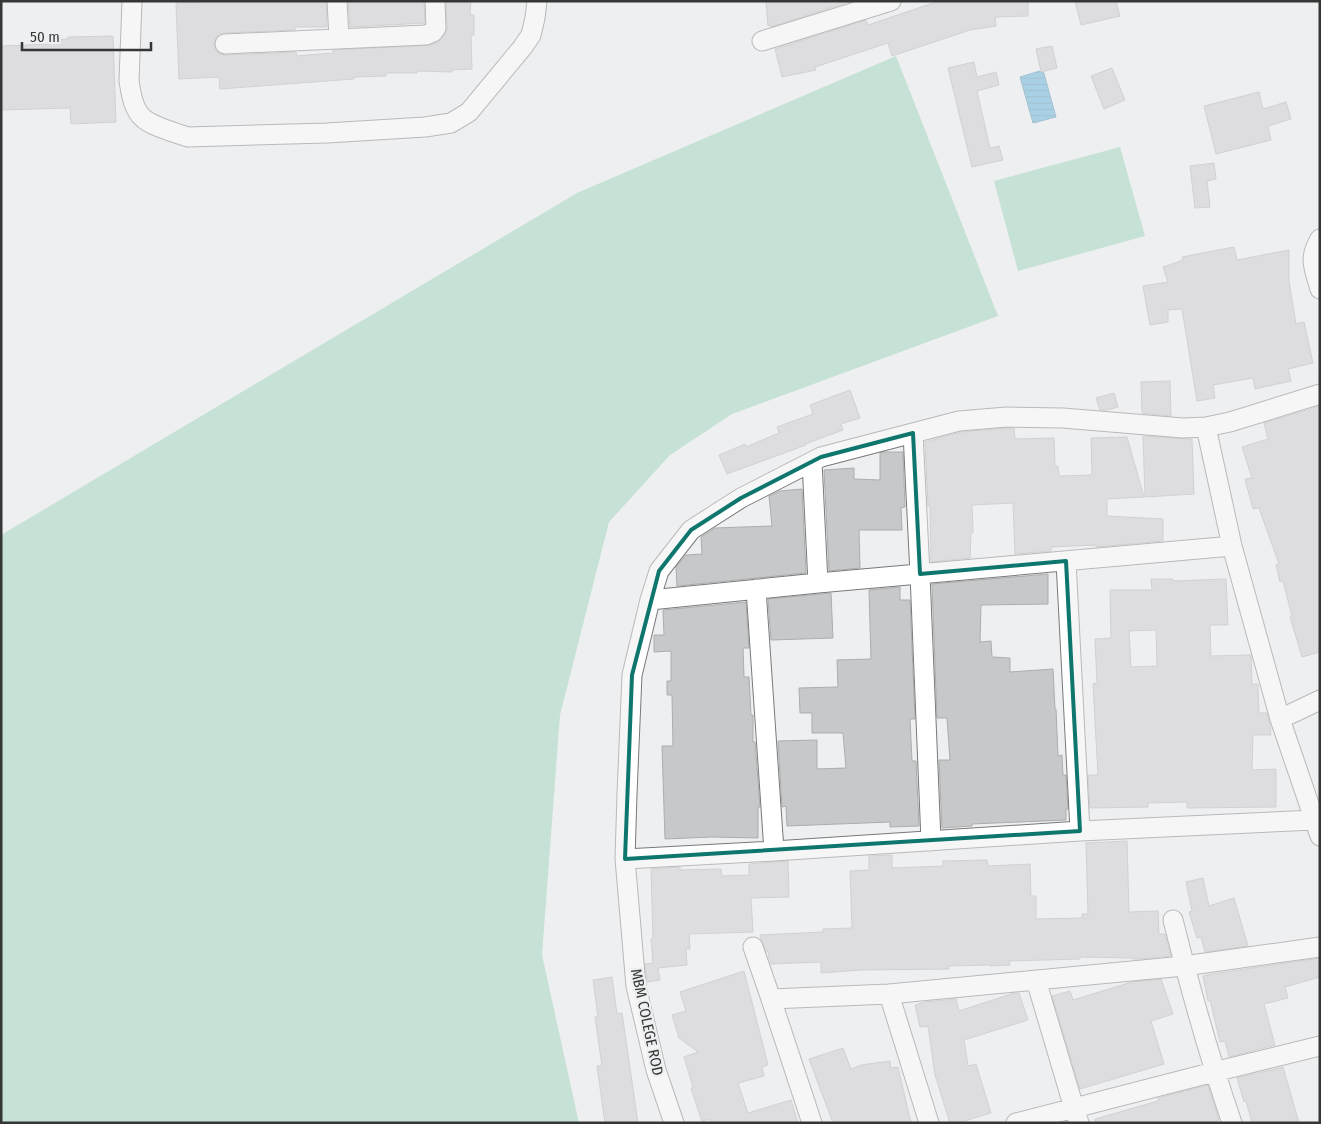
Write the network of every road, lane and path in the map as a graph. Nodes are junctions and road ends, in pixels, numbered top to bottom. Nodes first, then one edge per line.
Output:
1 (132, 1) edge
2 (337, 1) edge
3 (436, 1) edge
4 (536, 1) edge
5 (891, 1) edge
6 (339, 38) junction
7 (762, 41) dead end
8 (225, 44) dead end
9 (1320, 239) edge
10 (1320, 289) edge
11 (1320, 394) edge
12 (1206, 427) junction
13 (913, 433) junction
14 (812, 462) junction
15 (1232, 546) junction
16 (1066, 561) junction
17 (920, 574) junction
18 (818, 583) junction
19 (756, 589) junction
20 (650, 600) junction
21 (1320, 700) edge
22 (1280, 719) junction
23 (1317, 828) edge
24 (1080, 831) junction
25 (931, 840) junction
26 (774, 851) junction
27 (625, 859) junction
28 (1173, 920) dead end
29 (753, 947) dead end
30 (1320, 947) edge
31 (1184, 966) junction
32 (1036, 980) junction
33 (889, 994) junction
34 (771, 999) junction
35 (1320, 1046) edge
36 (1214, 1072) junction
37 (1076, 1115) edge
38 (674, 1123) edge
39 (812, 1123) edge
40 (929, 1123) edge
41 (1016, 1123) edge
42 (1232, 1123) edge

1 - 4 street
2 - 6 street
3 - 6 street
5 - 7 street
6 - 8 street
9 - 10 street
11 - 12 street, MBM COLEGE ROD
12 - 13 street, MBM COLEGE ROD
12 - 15 street
13 - 14 street, MBM COLEGE ROD
13 - 17 street
14 - 18 street
14 - 20 street, MBM COLEGE ROD
15 - 16 street
15 - 22 street
16 - 17 street
16 - 24 street
17 - 18 street
17 - 25 street
18 - 19 street
19 - 20 street
19 - 26 street
20 - 27 street, MBM COLEGE ROD
21 - 22 street
22 - 23 street
23 - 24 street
24 - 25 street
25 - 26 street
26 - 27 street
27 - 38 street, MBM COLEGE ROD
28 - 31 street
29 - 34 street
30 - 31 street
31 - 32 street
31 - 36 street
32 - 33 street
32 - 37 street
33 - 34 street
33 - 40 street
34 - 39 street
35 - 36 street
36 - 37 street
36 - 42 street
37 - 41 street

